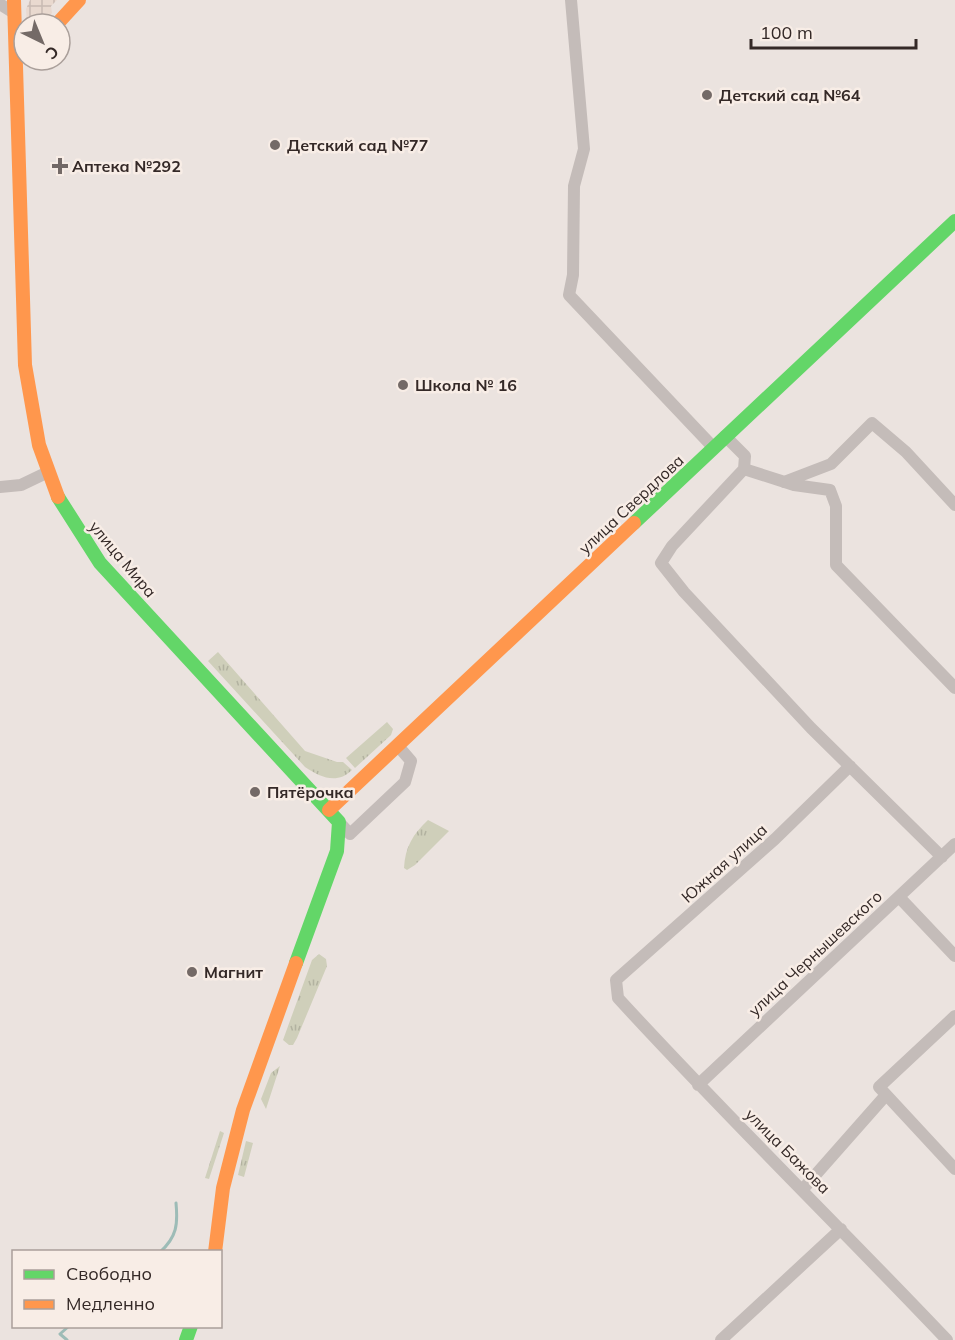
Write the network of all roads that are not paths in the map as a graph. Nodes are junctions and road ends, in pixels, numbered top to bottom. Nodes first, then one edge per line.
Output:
1 (79, 0) edge
2 (571, 0) edge
3 (0, 4) edge
4 (14, 7) edge
5 (68, 12) edge
6 (20, 72) edge
7 (955, 221) edge
8 (725, 436) junction
9 (713, 447) junction
10 (744, 469) junction
11 (46, 473) junction
12 (784, 482) junction
13 (0, 487) edge
14 (955, 505) edge
15 (955, 688) edge
16 (398, 746) junction
17 (850, 766) junction
18 (328, 810) junction
19 (339, 822) junction
20 (955, 844) edge
21 (942, 857) junction
22 (899, 897) junction
23 (955, 956) edge
24 (616, 980) joint
25 (955, 1016) edge
26 (698, 1085) junction
27 (882, 1091) junction
28 (955, 1169) edge
29 (803, 1189) junction
30 (841, 1229) junction
31 (215, 1250) edge
32 (721, 1340) edge
33 (947, 1340) edge

1 - 5 street
2 - 9 street
3 - 4 street
6 - 11 street, улица Мира
7 - 8 street, улица Свердлова
8 - 9 street, улица Свердлова
8 - 10 street
9 - 16 street, улица Свердлова
10 - 12 street
10 - 17 street
11 - 13 street
11 - 18 street, улица Мира
12 - 14 street
12 - 15 street
16 - 18 street, улица Свердлова
16 - 19 street
17 - 21 street
17 - 24 street, Южная улица
18 - 19 street, улица Мира
19 - 31 street
20 - 21 street, улица Чернышевского
21 - 22 street, улица Чернышевского
22 - 23 street
22 - 26 street, улица Чернышевского
24 - 26 street, улица Бажова
25 - 27 street
26 - 29 street, улица Бажова
27 - 28 street
27 - 29 street
29 - 30 street, улица Бажова
30 - 32 street
30 - 33 street, улица Бажова

